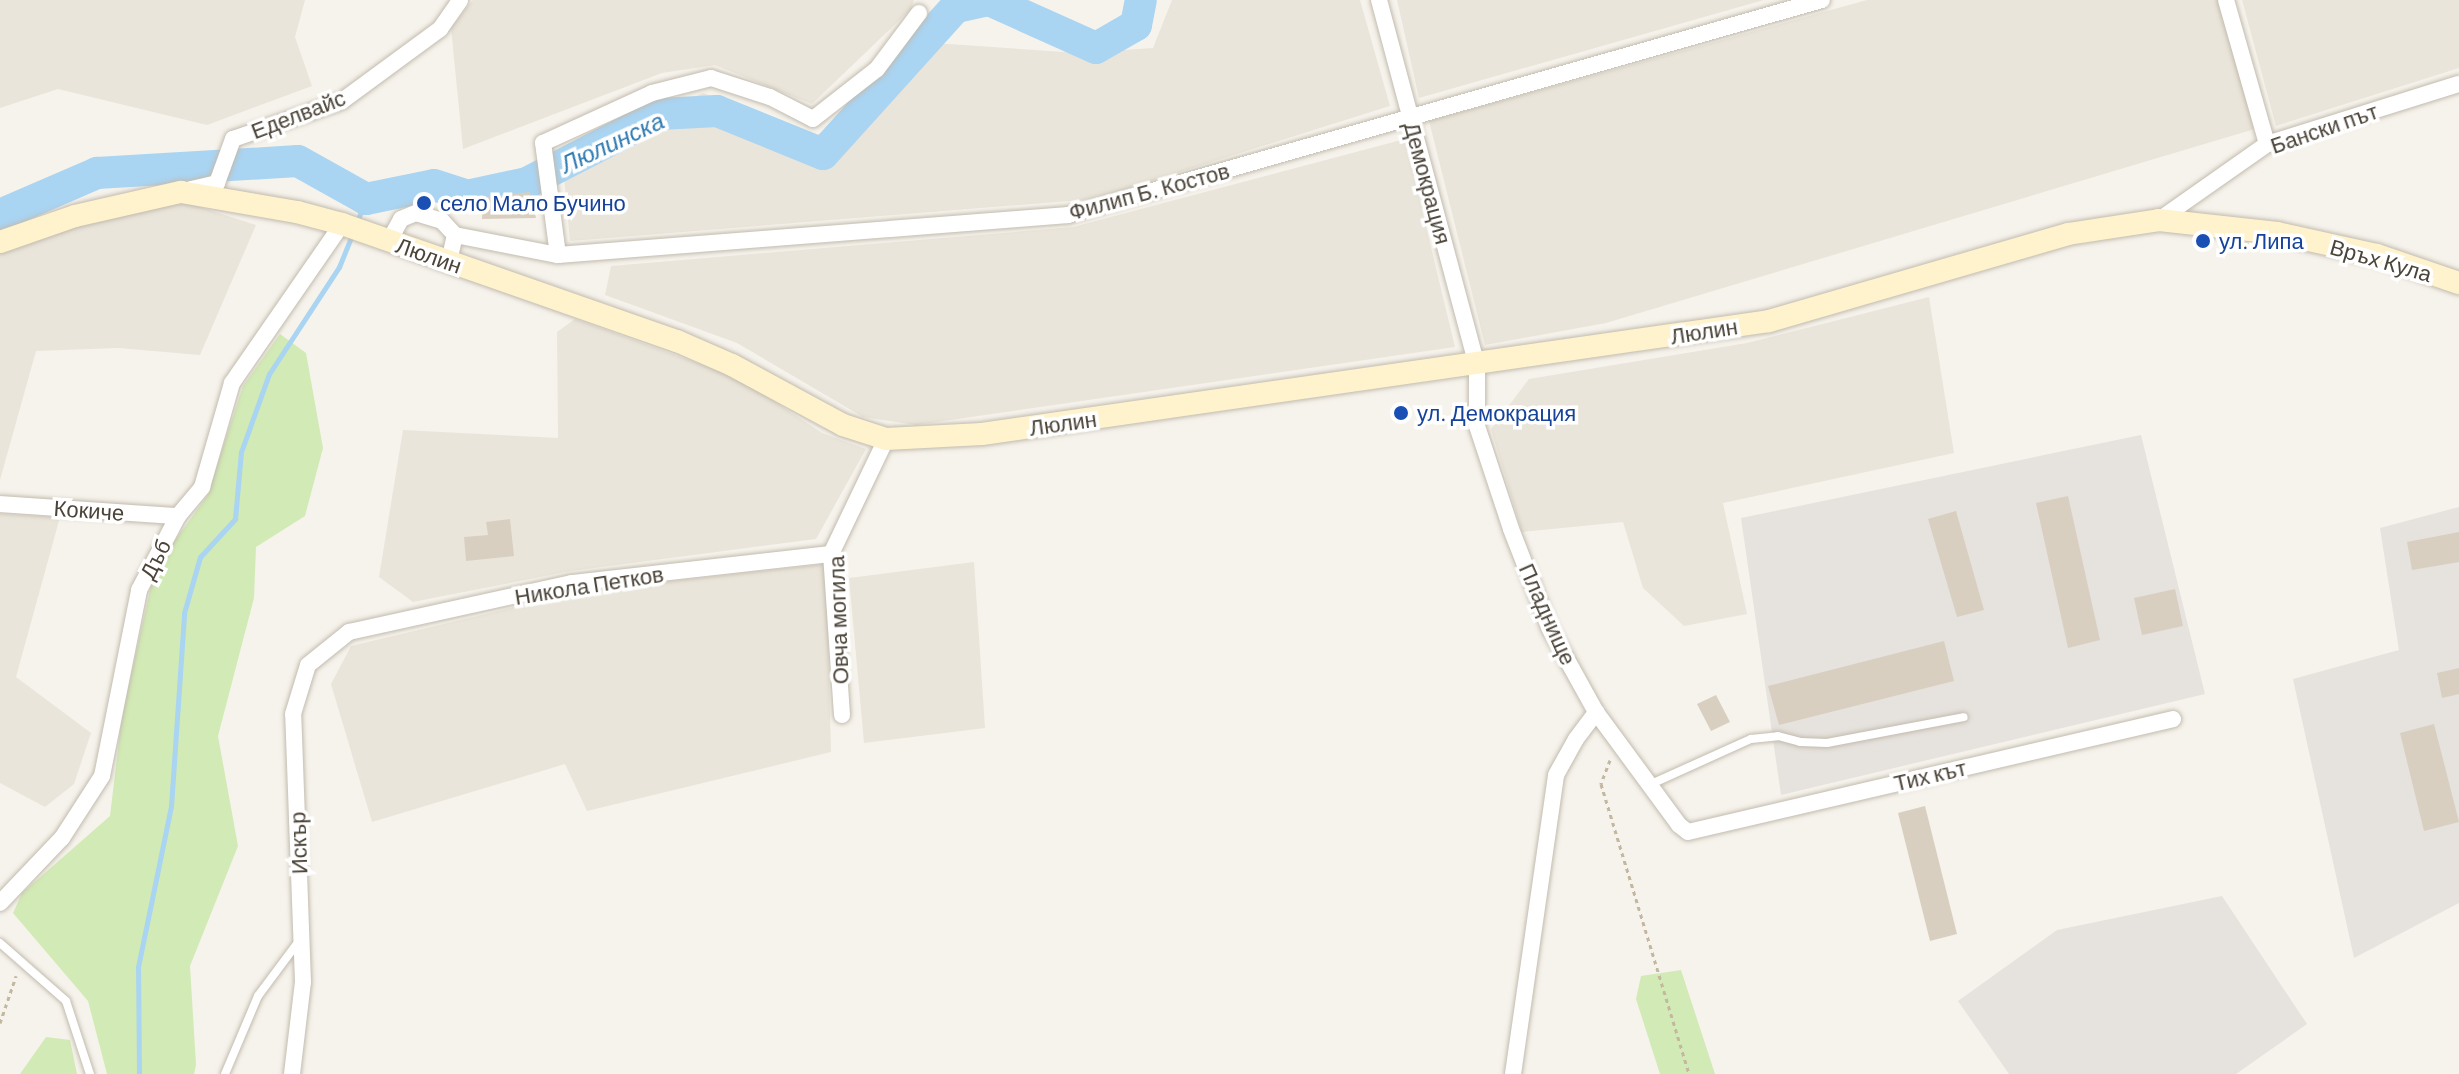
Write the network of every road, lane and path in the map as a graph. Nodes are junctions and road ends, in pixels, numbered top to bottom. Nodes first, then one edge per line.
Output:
1 (460, 0) edge
2 (1379, 0) edge
3 (1822, 0) edge
4 (2226, 0) edge
5 (919, 13) dead end
6 (2459, 84) edge
7 (1411, 118) junction
8 (2267, 144) junction
9 (181, 192) junction
10 (2159, 220) junction
11 (342, 224) junction
12 (455, 235) junction
13 (389, 241) junction
14 (0, 242) edge
15 (558, 255) junction
16 (449, 262) junction
17 (2459, 283) edge
18 (1477, 366) junction
19 (886, 439) junction
20 (0, 504) edge
21 (178, 516) junction
22 (831, 554) junction
23 (349, 632) joint
24 (1596, 712) junction
25 (842, 715) dead end
26 (1964, 717) dead end
27 (2173, 719) dead end
28 (1619, 747) junction
29 (1648, 786) junction
30 (1688, 832) joint
31 (0, 903) edge
32 (301, 937) junction
33 (0, 943) edge
34 (23, 962) junction
35 (0, 1023) edge
36 (90, 1074) edge
37 (225, 1074) edge
38 (292, 1074) edge
39 (1513, 1074) edge
40 (1689, 1074) edge

1 - 9 street, Еделвайс
2 - 7 street, Демокрация
3 - 7 street, Филип Б. Костов
4 - 8 street
5 - 15 street
6 - 8 street, Бански път
7 - 15 street, Филип Б. Костов
7 - 18 street, Демокрация
8 - 10 street, Бански път
9 - 11 street, Люлин
9 - 14 street, Люлин
10 - 17 street, Връх Кула
10 - 18 street, Люлин
11 - 13 street, Люлин
11 - 21 street, Дъб
12 - 13 street
12 - 15 street, Филип Б. Костов
12 - 16 street
13 - 16 street, Люлин
16 - 19 street, Люлин
18 - 19 street, Люлин
18 - 24 street, Пладнище
19 - 22 street, Овча могила
20 - 21 street, Кокиче
21 - 31 street, Дъб
22 - 23 street, Никола Петков
22 - 25 street, Овча могила
23 - 32 street, Искър
24 - 28 street, Пладнище
24 - 39 street
26 - 29 lane
27 - 30 street, Тих кът
28 - 29 street, Пладнище
28 - 40 path
29 - 30 street, Пладнище
32 - 37 lane
32 - 38 street, Искър
33 - 34 lane
34 - 35 path
34 - 36 lane

